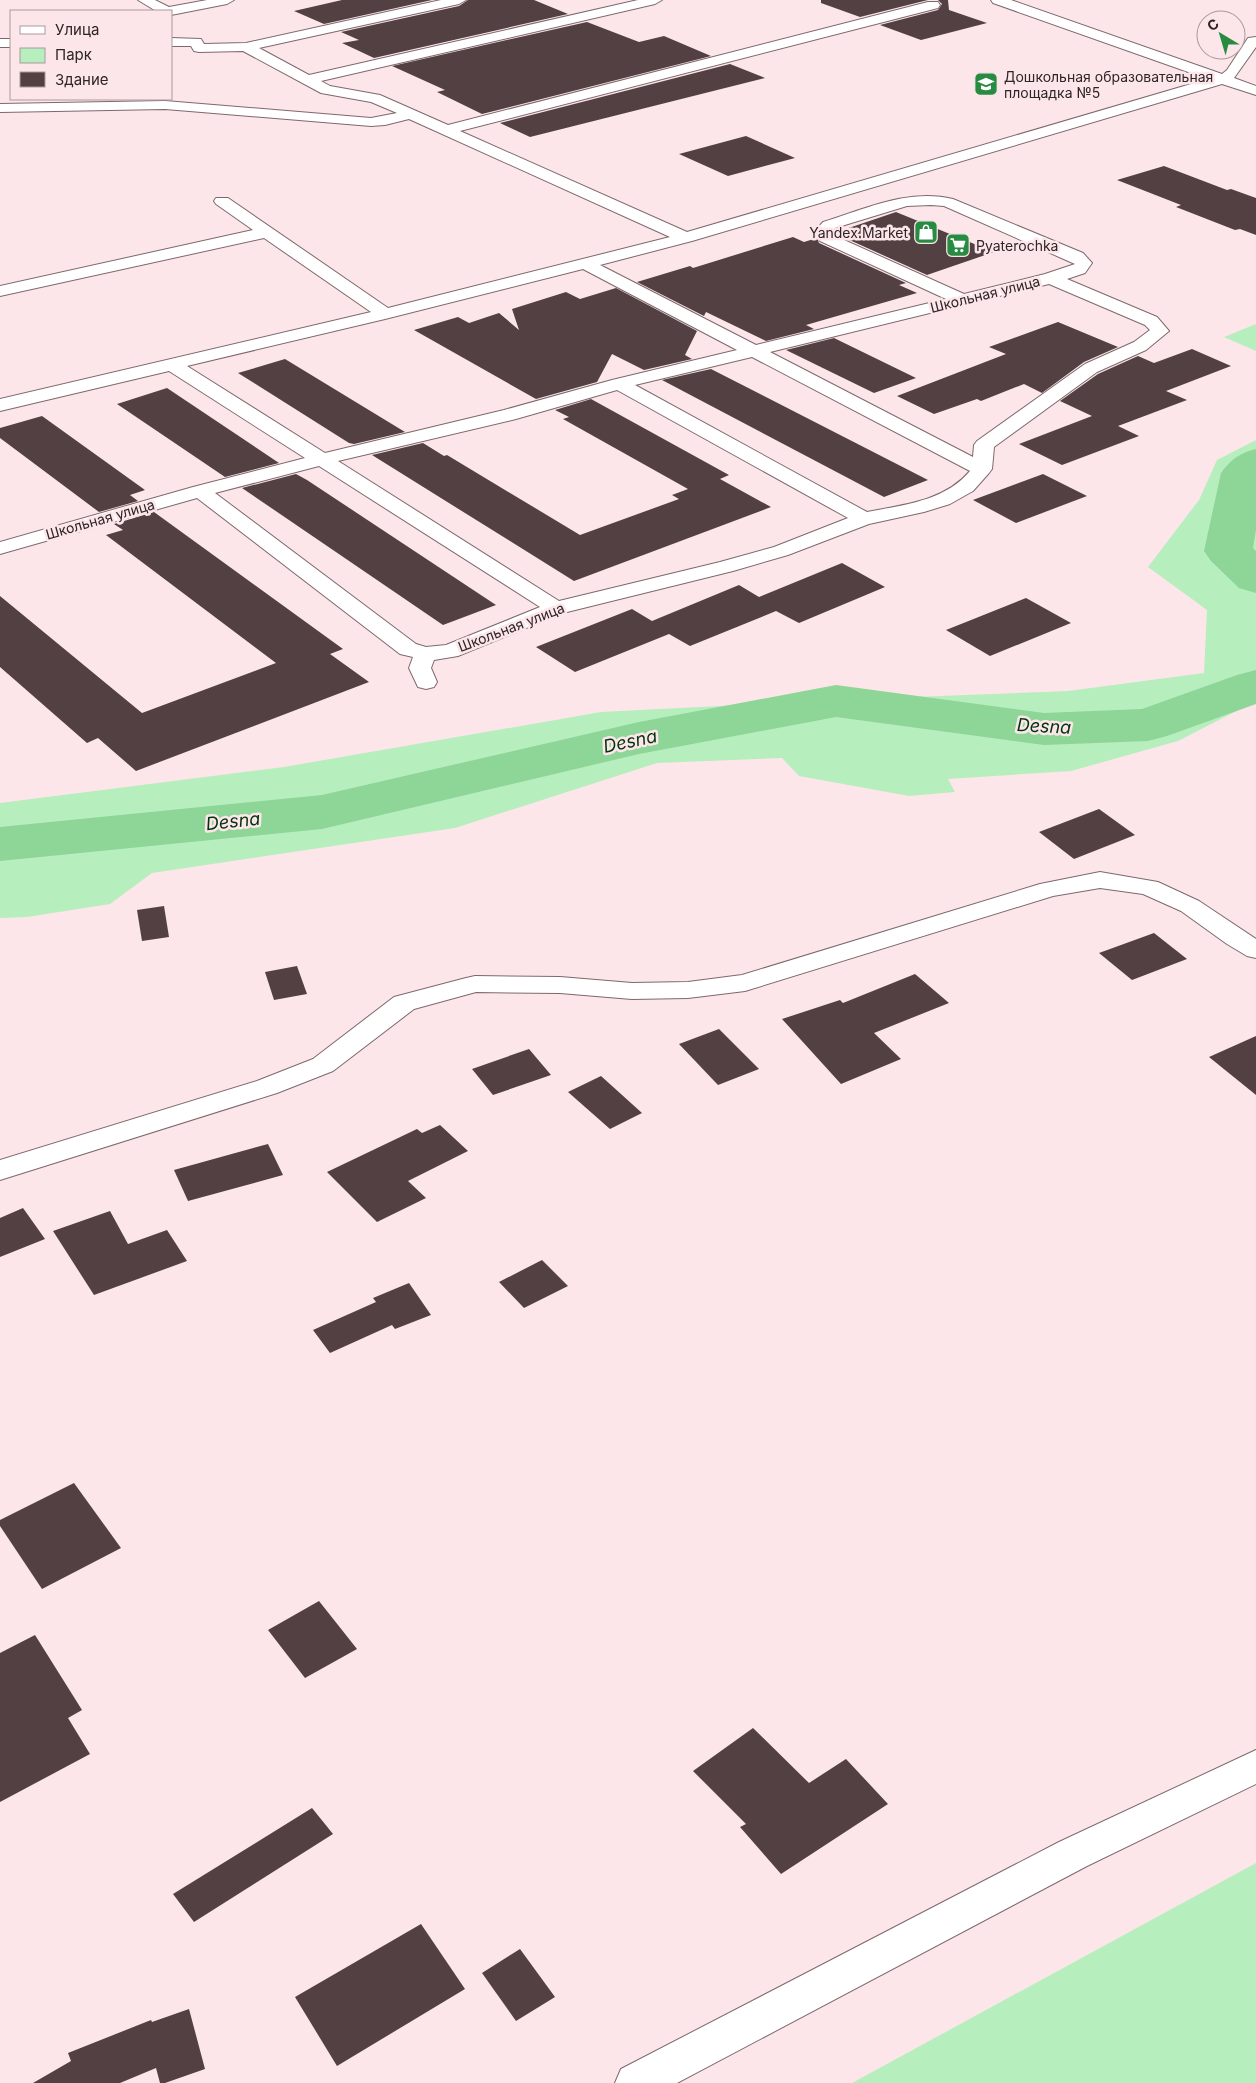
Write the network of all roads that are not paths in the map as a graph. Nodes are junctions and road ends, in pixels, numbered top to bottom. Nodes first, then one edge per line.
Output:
1 (145, 0) edge
2 (227, 0) edge
3 (459, 0) edge
4 (655, 0) edge
5 (998, 0) edge
6 (933, 5) dead end
7 (164, 10) edge
8 (172, 13) edge
9 (172, 14) edge
10 (192, 31) junction
11 (1256, 40) edge
12 (172, 41) edge
13 (246, 47) junction
14 (1224, 79) junction
15 (308, 80) junction
16 (1256, 91) edge
17 (0, 108) edge
18 (410, 114) junction
19 (446, 130) junction
20 (222, 202) dead end
21 (267, 232) junction
22 (686, 238) junction
23 (586, 264) junction
24 (1051, 278) junction
25 (0, 291) edge
26 (961, 300) junction
27 (385, 314) junction
28 (754, 352) junction
29 (171, 364) junction
30 (618, 384) junction
31 (0, 405) edge
32 (323, 459) junction
33 (982, 470) junction
34 (200, 491) junction
35 (864, 519) junction
36 (0, 548) edge
37 (556, 608) junction
38 (425, 654) junction
39 (426, 682) dead end
40 (1256, 950) edge
41 (0, 1170) edge
42 (1256, 1766) edge
43 (636, 2083) edge

1 - 7 street
2 - 8 street
3 - 13 street
4 - 15 street
5 - 14 street
6 - 19 street
9 - 10 street
10 - 12 street
10 - 13 street
11 - 14 street
13 - 15 street
14 - 16 street
14 - 22 street
15 - 18 street
17 - 18 street
18 - 19 street
19 - 22 street
20 - 21 street
21 - 25 street
21 - 27 street
22 - 23 street
23 - 27 street
23 - 28 street
24 - 26 street, Школьная улица
24 - 26 street
24 - 33 street, Школьная улица
26 - 28 street, Школьная улица
27 - 29 street
28 - 30 street, Школьная улица
28 - 33 street
29 - 31 street
29 - 32 street
30 - 32 street, Школьная улица
30 - 35 street
32 - 34 street, Школьная улица
32 - 37 street
33 - 35 street, Школьная улица
34 - 36 street, Школьная улица
34 - 38 street, Школьная улица
35 - 37 street, Школьная улица
37 - 38 street, Школьная улица
38 - 39 street
40 - 41 street
42 - 43 street

